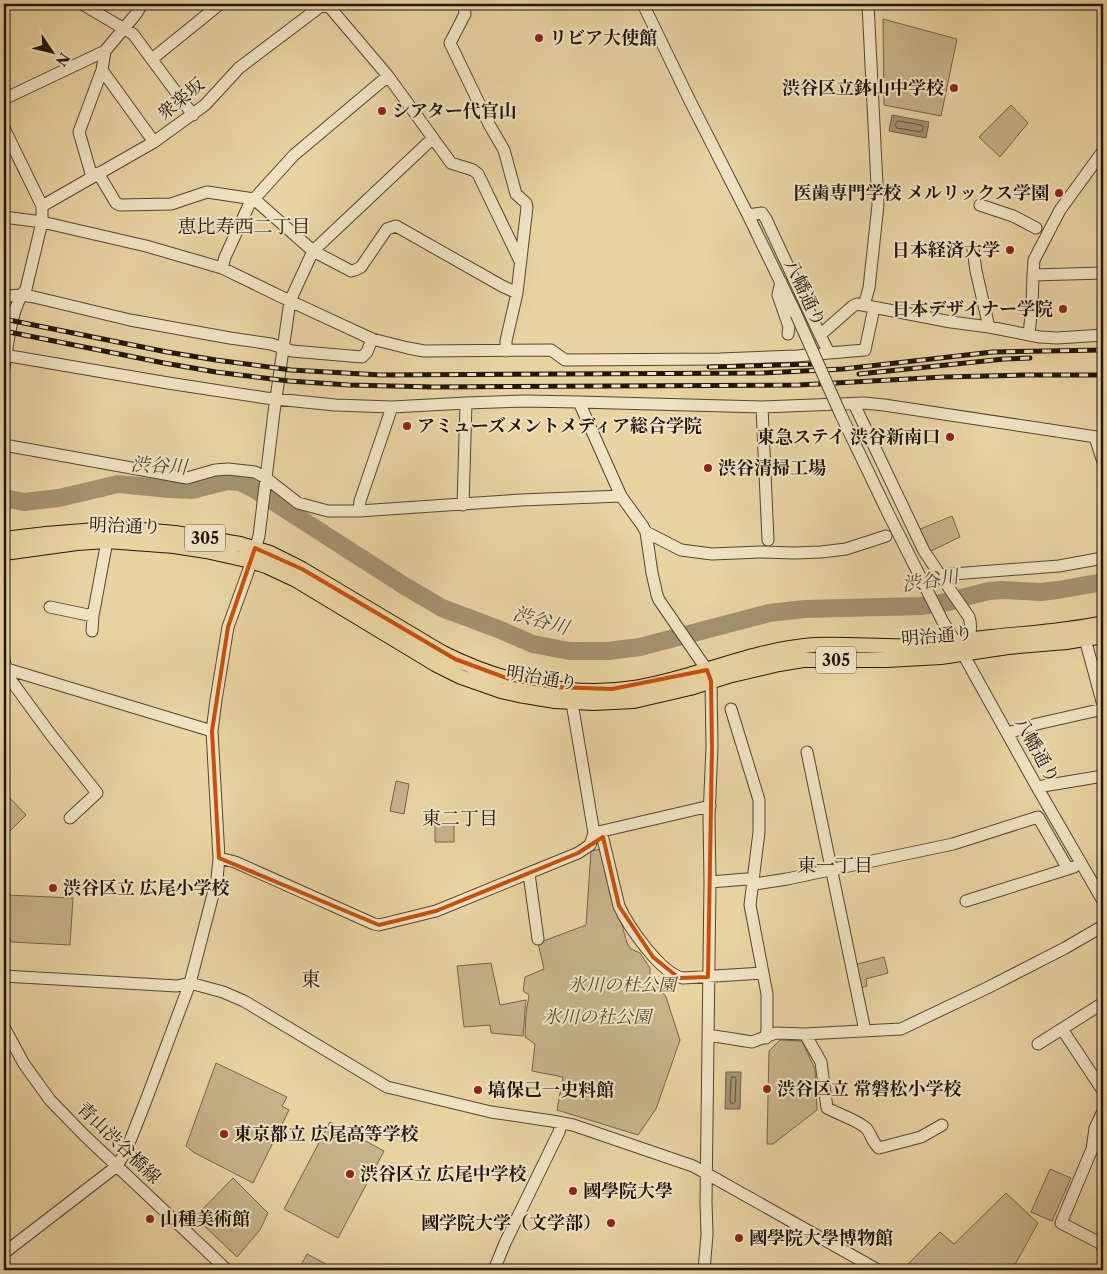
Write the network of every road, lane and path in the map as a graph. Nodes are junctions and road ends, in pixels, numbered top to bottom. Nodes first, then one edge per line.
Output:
1 (82, 4) edge
2 (142, 4) edge
3 (220, 4) edge
4 (464, 4) edge
5 (643, 4) edge
6 (868, 4) edge
7 (330, 5) edge
8 (124, 29) junction
9 (105, 51) junction
10 (152, 59) junction
11 (102, 70) junction
12 (388, 76) junction
13 (4, 99) edge
14 (193, 115) junction
15 (4, 128) edge
16 (433, 138) junction
17 (154, 142) junction
18 (1103, 151) edge
19 (95, 175) junction
20 (254, 199) junction
21 (980, 205) dead end
22 (42, 206) junction
23 (748, 215) junction
24 (4, 217) edge
25 (42, 222) junction
26 (1036, 228) dead end
27 (972, 250) dead end
28 (313, 251) junction
29 (521, 263) junction
30 (222, 268) junction
31 (1103, 273) edge
32 (1032, 275) junction
33 (781, 282) junction
34 (517, 293) junction
35 (21, 295) junction
36 (4, 296) edge
37 (290, 302) junction
38 (869, 306) junction
39 (988, 327) junction
40 (788, 334) dead end
41 (1029, 334) junction
42 (820, 335) junction
43 (1103, 335) edge
44 (372, 339) junction
45 (282, 348) junction
46 (506, 351) junction
47 (829, 353) junction
48 (5, 355) edge
49 (4, 368) edge
50 (276, 399) junction
51 (579, 402) junction
52 (466, 403) junction
53 (854, 404) junction
54 (392, 407) junction
55 (762, 407) junction
56 (1099, 438) edge
57 (4, 445) edge
58 (1103, 462) edge
59 (266, 481) junction
60 (621, 496) junction
61 (463, 505) junction
62 (359, 511) junction
63 (646, 532) junction
64 (886, 536) dead end
65 (4, 539) edge
66 (768, 540) dead end
67 (107, 541) junction
68 (4, 553) edge
69 (253, 555) junction
70 (1103, 558) edge
71 (940, 575) junction
72 (50, 607) dead end
73 (93, 616) junction
74 (1103, 623) edge
75 (92, 631) dead end
76 (1103, 636) edge
77 (1085, 640) junction
78 (962, 641) junction
79 (963, 654) junction
80 (5, 665) edge
81 (709, 675) junction
82 (572, 703) junction
83 (1103, 705) edge
84 (731, 708) dead end
85 (1103, 709) edge
86 (212, 731) junction
87 (1008, 733) junction
88 (807, 752) dead end
89 (1103, 776) edge
90 (1037, 787) junction
91 (710, 806) junction
92 (70, 818) dead end
93 (596, 833) junction
94 (219, 858) junction
95 (1082, 864) junction
96 (1068, 869) junction
97 (832, 870) junction
98 (529, 874) junction
99 (710, 882) junction
100 (752, 883) junction
101 (1102, 898) edge
102 (966, 901) dead end
103 (1103, 926) edge
104 (538, 939) dead end
105 (763, 973) junction
106 (4, 976) edge
107 (708, 977) junction
108 (190, 983) junction
109 (1103, 1003) edge
110 (4, 1027) edge
111 (1062, 1029) junction
112 (865, 1030) junction
113 (805, 1034) junction
114 (708, 1035) junction
115 (766, 1038) junction
116 (1038, 1044) dead end
117 (1103, 1091) edge
118 (1103, 1111) edge
119 (562, 1123) junction
120 (942, 1126) dead end
121 (117, 1166) junction
122 (707, 1174) junction
123 (1103, 1248) edge
124 (4, 1253) edge
125 (227, 1270) edge
126 (494, 1270) edge
127 (704, 1270) edge
128 (878, 1270) edge

1 - 8 street
2 - 8 street
3 - 10 street
4 - 29 street
5 - 23 street, 八幡通り
6 - 38 street
7 - 12 street
7 - 14 street, 衆楽坂
8 - 9 street
8 - 10 street
9 - 11 street
9 - 13 street
10 - 14 street
11 - 17 street
11 - 19 street
12 - 16 street
12 - 20 street
14 - 17 street, 衆楽坂
15 - 22 street
16 - 28 street
16 - 29 street
17 - 19 street, 衆楽坂
18 - 32 street
19 - 20 street
19 - 22 street, 衆楽坂
20 - 28 street
20 - 30 street
21 - 26 street
22 - 25 street
23 - 33 street, 八幡通り
23 - 42 street
24 - 25 street
25 - 30 street
25 - 35 street
27 - 39 street
28 - 34 street
28 - 37 street
29 - 34 street
30 - 37 street
31 - 32 street
32 - 41 street
33 - 40 street
33 - 78 street, 八幡通り, bridge
34 - 46 street
35 - 36 street
35 - 45 street
35 - 48 street
37 - 44 street
37 - 45 street
38 - 39 street
38 - 42 street
38 - 47 street
39 - 41 street
41 - 43 street
42 - 47 street
44 - 45 street
44 - 46 street
45 - 50 street
46 - 47 street
48 - 49 street
48 - 50 street
50 - 54 street
50 - 59 street
51 - 52 street
51 - 55 street
51 - 60 street
52 - 54 street
52 - 61 street
53 - 55 street
53 - 56 street
53 - 71 street
54 - 62 street
55 - 66 street
56 - 58 street
57 - 59 street
59 - 62 street
59 - 69 street
60 - 61 street
60 - 63 street
61 - 62 street
63 - 64 street
63 - 81 street
65 - 69 main road, 明治通り / 305
67 - 68 main road, 明治通り / 305
67 - 69 main road, 明治通り / 305
67 - 73 street
69 - 81 main road, 明治通り / 305
69 - 82 main road, 明治通り / 305
69 - 86 street
70 - 71 street
71 - 78 street
72 - 73 street
73 - 75 street
74 - 78 main road, 明治通り / 305
76 - 77 main road, 明治通り / 305
77 - 79 main road, 明治通り / 305
77 - 83 street
78 - 79 street, 八幡通り
78 - 81 main road, 明治通り / 305
79 - 81 main road, 明治通り / 305
79 - 87 street, 八幡通り
80 - 86 street
80 - 92 street
81 - 82 main road, 明治通り / 305
81 - 91 street
82 - 93 street
84 - 100 street
85 - 87 street
86 - 94 street
87 - 90 street, 八幡通り
88 - 97 street
89 - 90 street
90 - 95 street, 八幡通り
91 - 93 street
91 - 99 street
93 - 98 street
93 - 107 street
94 - 98 street
94 - 108 street
95 - 96 street
95 - 101 street, 八幡通り
96 - 97 street
96 - 102 street
97 - 100 street
97 - 112 street
98 - 104 street
99 - 100 street
99 - 107 street
100 - 105 street
103 - 112 street
105 - 107 street
105 - 115 street
106 - 108 street
107 - 114 street
108 - 119 street
108 - 121 street
109 - 111 street
110 - 121 street, 青山渋谷橋線
111 - 116 street
111 - 117 street
112 - 113 street
113 - 115 street
113 - 120 street
114 - 115 street
114 - 122 street
118 - 123 street
119 - 122 street
119 - 126 street
121 - 124 street
121 - 125 street, 青山渋谷橋線
122 - 127 street
122 - 128 street

